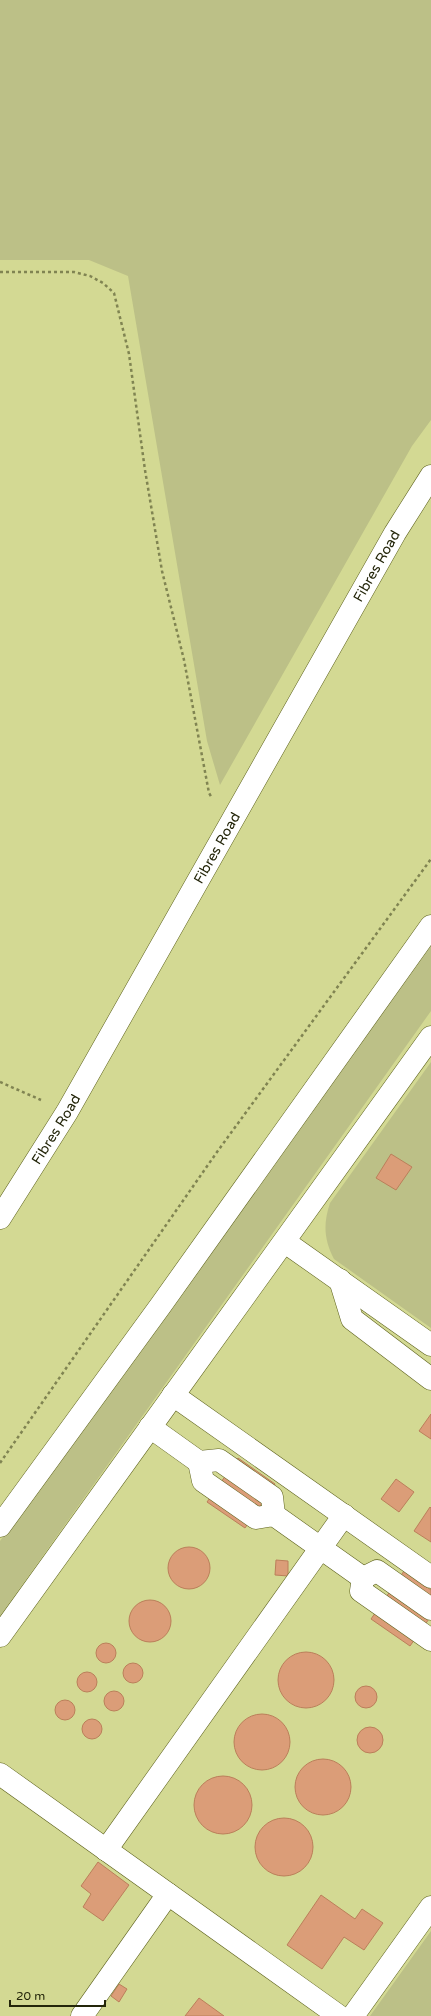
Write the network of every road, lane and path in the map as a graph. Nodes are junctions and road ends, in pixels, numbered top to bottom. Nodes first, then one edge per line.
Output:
1 (0, 272) edge
2 (431, 476) edge
3 (227, 827) junction
4 (431, 859) edge
5 (431, 926) edge
6 (431, 1036) edge
7 (0, 1082) edge
8 (66, 1112) junction
9 (0, 1218) edge
10 (285, 1242) junction
11 (340, 1280) junction
12 (431, 1345) edge
13 (431, 1379) edge
14 (173, 1395) junction
15 (150, 1427) junction
16 (0, 1463) edge
17 (344, 1515) junction
18 (0, 1526) edge
19 (320, 1548) junction
20 (431, 1576) edge
21 (363, 1578) junction
22 (431, 1609) edge
23 (0, 1636) edge
24 (431, 1640) edge
25 (2, 1780) edge
26 (106, 1850) junction
27 (168, 1894) junction
28 (431, 1907) edge
29 (82, 2016) edge
30 (339, 2016) edge
31 (353, 2016) edge

1 - 3 path
2 - 3 street, Fibres Road
3 - 8 street, Fibres Road
4 - 16 path
5 - 18 street
6 - 10 street
7 - 8 path
8 - 9 street, Fibres Road
10 - 11 street
10 - 14 street
11 - 12 street
11 - 13 street
14 - 15 street
14 - 17 street
15 - 19 street
15 - 23 street
17 - 19 street
17 - 20 street
19 - 21 street
19 - 26 street
21 - 22 street
21 - 24 street
25 - 26 street
26 - 27 street
27 - 29 street
27 - 30 street
28 - 31 street

